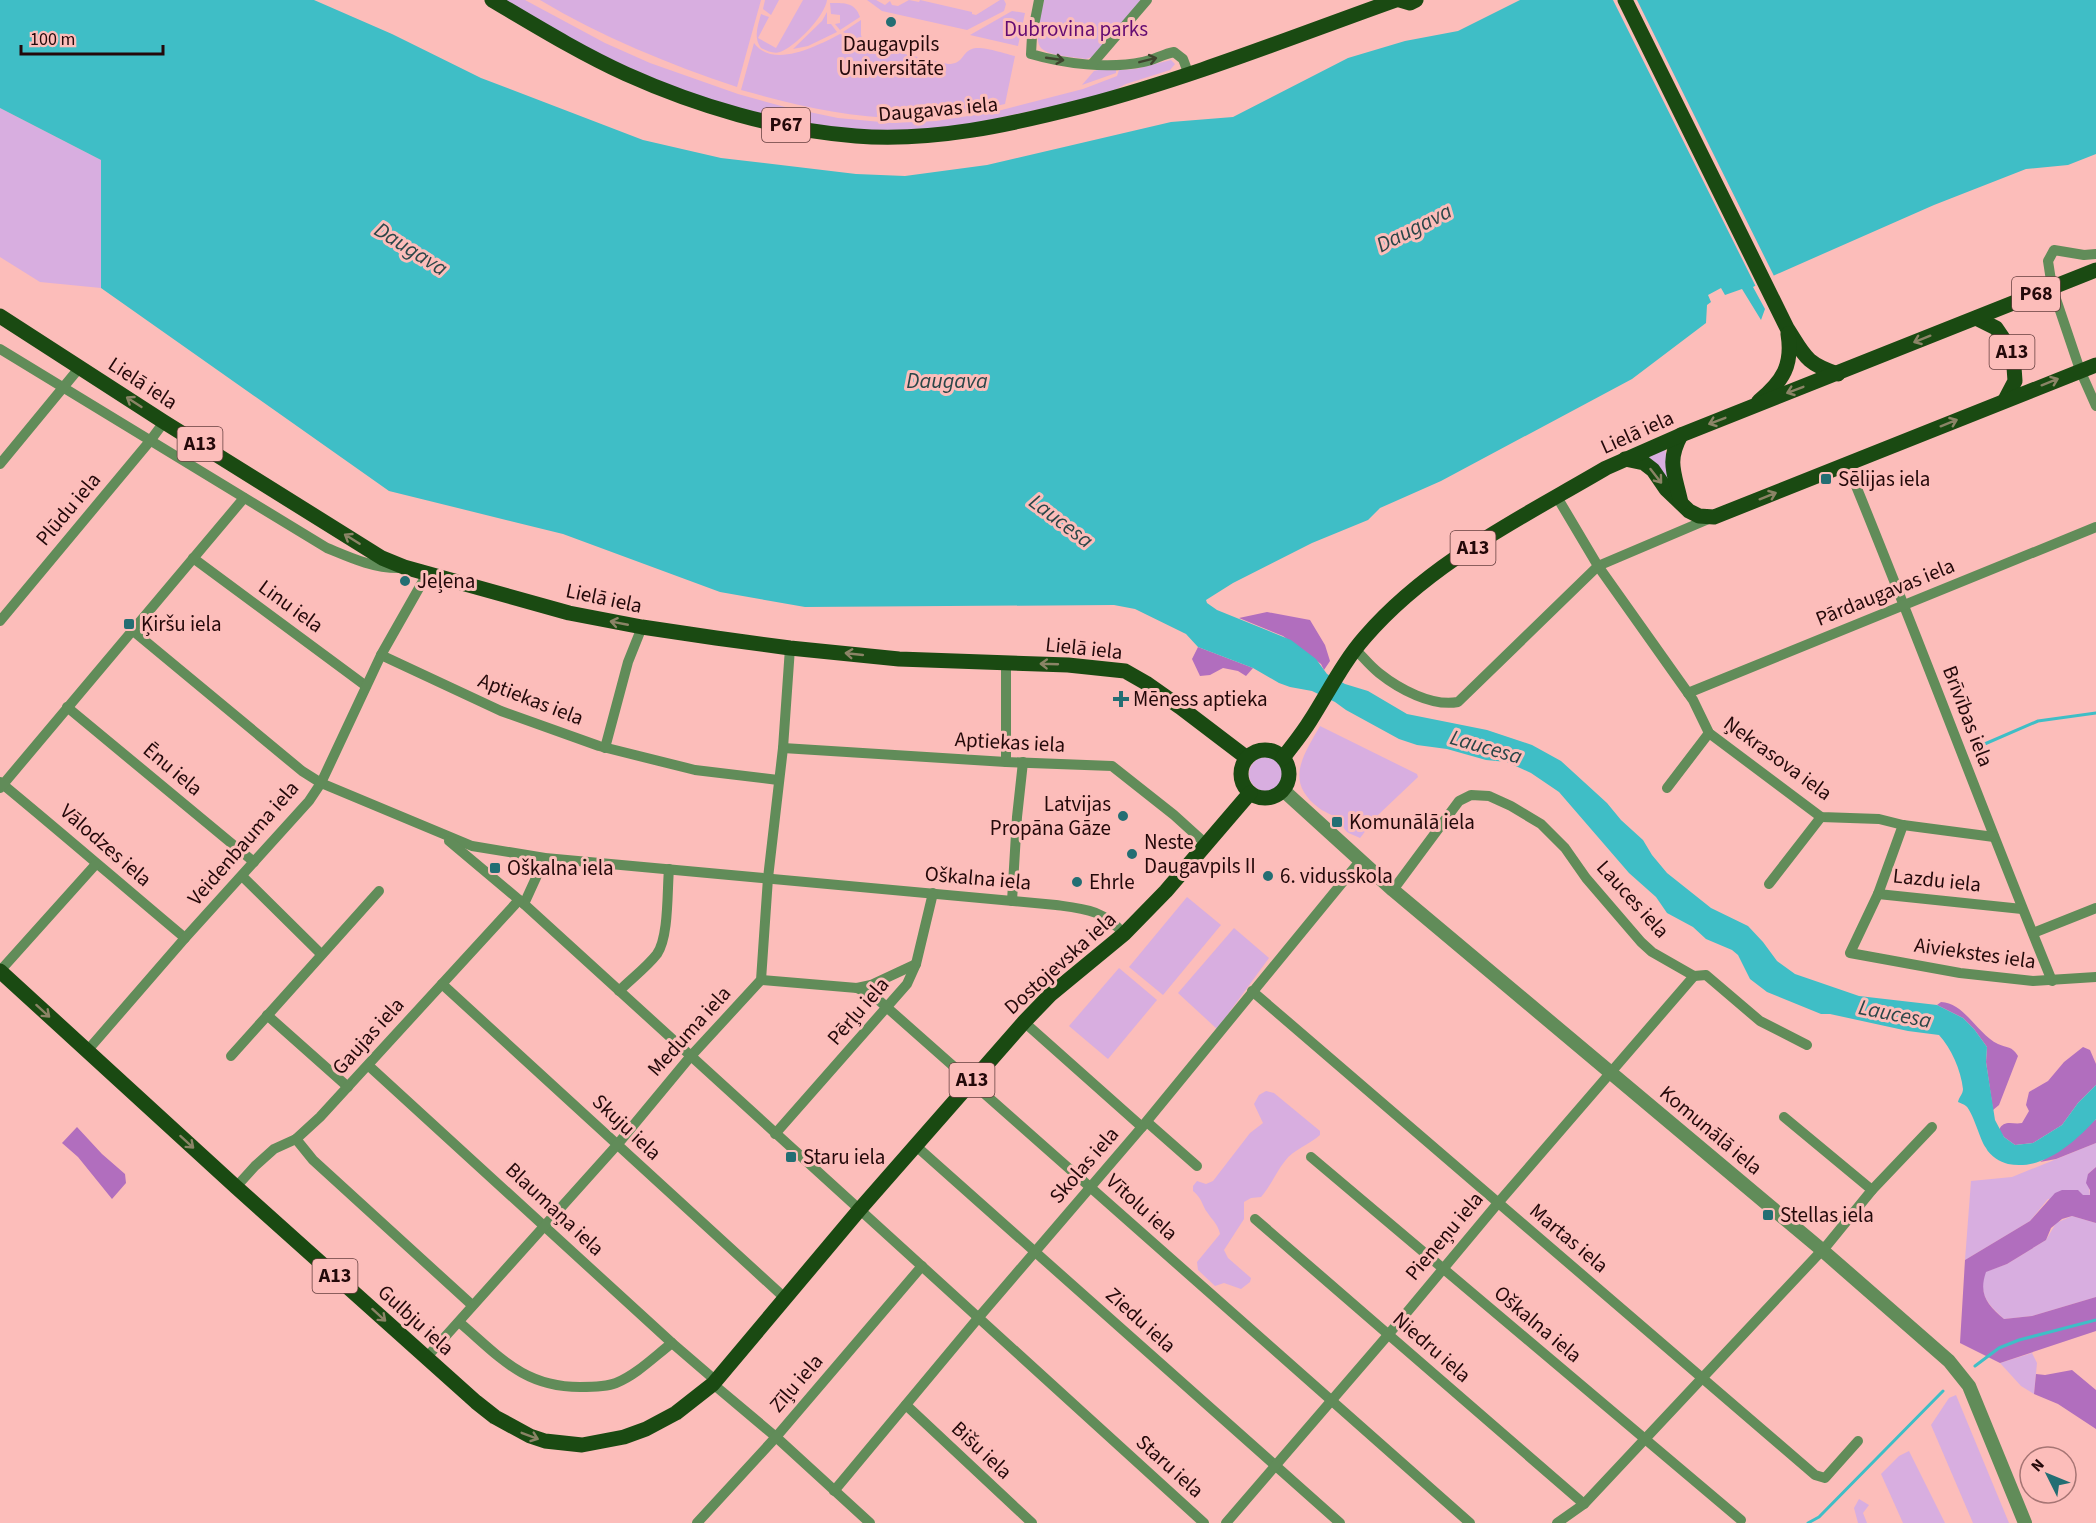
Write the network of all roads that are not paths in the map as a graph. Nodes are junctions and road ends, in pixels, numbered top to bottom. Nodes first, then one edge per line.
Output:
1 (492, 0) edge
2 (1039, 0) edge
3 (1147, 0) edge
4 (1416, 0) edge
5 (1625, 0) edge
6 (1391, 1) edge
7 (1092, 64) junction
8 (1189, 75) junction
9 (2096, 254) edge
10 (2096, 270) edge
11 (2052, 287) junction
12 (0, 316) edge
13 (1976, 318) junction
14 (1787, 328) junction
15 (0, 349) edge
16 (2096, 365) edge
17 (80, 367) junction
18 (2080, 370) junction
19 (1838, 374) junction
20 (63, 388) junction
21 (2005, 400) junction
22 (2096, 406) edge
23 (1752, 407) junction
24 (164, 422) junction
25 (1681, 435) junction
26 (150, 441) junction
27 (1625, 459) junction
28 (0, 464) edge
29 (1847, 464) junction
30 (1557, 497) junction
31 (244, 498) junction
32 (1681, 503) junction
33 (1714, 517) junction
34 (2096, 527) edge
35 (193, 558) junction
36 (1598, 566) junction
37 (404, 567) junction
38 (427, 573) junction
39 (1905, 604) junction
40 (0, 621) edge
41 (642, 627) junction
42 (132, 630) junction
43 (790, 648) junction
44 (1355, 649) junction
45 (381, 655) junction
46 (1006, 663) junction
47 (366, 686) junction
48 (1688, 693) junction
49 (68, 707) junction
50 (1709, 733) junction
51 (606, 748) junction
52 (783, 748) junction
53 (1247, 758) junction
54 (1283, 758) junction
55 (1006, 762) junction
56 (1023, 762) junction
57 (778, 780) junction
58 (321, 783) junction
59 (1, 785) edge
60 (1667, 788) dead end
61 (1283, 790) junction
62 (1250, 793) junction
63 (1821, 817) junction
64 (1903, 825) junction
65 (442, 835) junction
66 (1994, 837) junction
67 (1206, 844) junction
68 (545, 858) junction
69 (1360, 861) junction
70 (254, 862) junction
71 (96, 864) junction
72 (669, 869) junction
73 (242, 876) junction
74 (768, 878) junction
75 (1769, 884) dead end
76 (1393, 890) junction
77 (379, 891) dead end
78 (933, 893) junction
79 (1878, 894) junction
80 (1012, 901) junction
81 (521, 902) junction
82 (2096, 908) edge
83 (2022, 909) junction
84 (2033, 933) junction
85 (1124, 934) junction
86 (185, 938) junction
87 (1850, 953) joint
88 (321, 954) junction
89 (916, 964) junction
90 (0, 971) edge
91 (1694, 976) junction
92 (2096, 976) edge
93 (761, 980) junction
94 (2052, 981) junction
95 (442, 984) junction
96 (857, 988) junction
97 (619, 991) junction
98 (1252, 992) junction
99 (888, 1008) junction
100 (267, 1015) junction
101 (1024, 1022) junction
102 (1807, 1045) dead end
103 (87, 1051) junction
104 (231, 1056) dead end
105 (690, 1057) junction
106 (369, 1066) junction
107 (1610, 1072) junction
108 (970, 1083) junction
109 (348, 1087) junction
110 (1784, 1117) dead end
111 (1144, 1125) junction
112 (1932, 1127) dead end
113 (775, 1134) junction
114 (296, 1139) junction
115 (617, 1144) junction
116 (916, 1146) junction
117 (1311, 1157) dead end
118 (1197, 1166) dead end
119 (236, 1187) junction
120 (1090, 1188) junction
121 (1872, 1190) junction
122 (1498, 1203) junction
123 (860, 1209) junction
124 (1255, 1219) dead end
125 (544, 1226) junction
126 (1822, 1250) junction
127 (1035, 1251) junction
128 (922, 1266) junction
129 (1443, 1268) junction
130 (786, 1299) junction
131 (472, 1305) junction
132 (979, 1317) junction
133 (459, 1322) junction
134 (1388, 1335) junction
135 (672, 1343) junction
136 (426, 1358) junction
137 (1703, 1377) junction
138 (714, 1382) junction
139 (1330, 1401) junction
140 (906, 1405) junction
141 (776, 1437) junction
142 (1644, 1439) junction
143 (1858, 1441) dead end
144 (1275, 1467) junction
145 (834, 1491) junction
146 (1584, 1504) junction
147 (1741, 1520) dead end
148 (697, 1523) edge
149 (870, 1523) edge
150 (1032, 1523) edge
151 (1204, 1523) edge
152 (1226, 1523) edge
153 (1340, 1523) edge
154 (1470, 1523) edge
155 (1557, 1523) edge
156 (2025, 1523) edge

1 - 8 main road, Daugavas iela / P67
2 -> 7 street
3 - 7 street
4 - 6 main road, Daugavas iela / P67
5 - 14 main road, A13
6 - 8 main road, Daugavas iela / P67
7 -> 8 street
9 - 11 street
10 - 11 main road, Lielā iela / P68
11 - 13 main road, Lielā iela / P68
11 - 18 street
12 - 17 main road, Lielā iela / A13
13 -> 19 main road, Lielā iela / A13
13 - 21 main road, A13
14 - 19 main road, A13
14 - 23 main road, A13
15 - 20 street
16 - 18 main road
17 - 20 street
24 -> 17 main road, Lielā iela / A13
21 -> 18 main road
18 - 22 street
19 -> 23 main road, Lielā iela
20 - 26 street
20 - 28 street
29 -> 21 main road, A13
23 -> 25 main road, Lielā iela / A13
24 - 26 street, Plūdu iela
37 -> 24 main road, Lielā iela / A13
25 - 27 main road, Lielā iela / A13
25 - 32 main road
26 - 31 street
26 - 40 street, Plūdu iela
27 - 30 main road, Lielā iela / A13
27 -> 32 main road
33 -> 29 main road, A13
29 - 39 street, Brīvības iela
30 - 36 street, Ņekrasova iela
30 - 44 main road, Lielā iela / A13
31 - 35 street
31 - 37 street
32 - 33 main road
33 - 36 street
34 - 39 street, Pārdaugavas iela
35 - 42 street
35 - 47 street, Linu iela
36 - 44 street
36 - 48 street, Ņekrasova iela
37 - 38 main road, Lielā iela / A13
41 -> 38 main road, Lielā iela / A13
38 - 45 street, Veidenbauma iela
39 - 48 street, Pārdaugavas iela
39 - 66 street, Brīvības iela
41 - 43 main road, Lielā iela / A13
41 - 51 street
42 - 49 street
42 - 58 street, Oškalna iela
46 -> 43 main road, Lielā iela / A13
43 - 52 street, Meduma iela
44 - 54 main road, Lielā iela / A13
45 - 47 street, Veidenbauma iela
45 - 51 street, Aptiekas iela
53 -> 46 main road, Lielā iela / A13
46 - 55 street
47 - 58 street, Veidenbauma iela
48 - 50 street, Ņekrasova iela
49 - 59 street
49 - 70 street, Ēnu iela
50 - 60 street
50 - 63 street, Ņekrasova iela
51 - 57 street, Aptiekas iela
52 - 55 street, Aptiekas iela
52 - 57 street, Meduma iela
53 - 54 main road
53 - 62 main road
54 - 61 main road
55 - 56 street, Aptiekas iela
56 - 67 street, Aptiekas iela
56 - 80 street
57 - 74 street, Meduma iela
58 - 65 street, Oškalna iela
58 - 70 street, Veidenbauma iela
59 - 71 street, Vālodzes iela
61 - 62 main road
61 - 69 street, Komunālā iela
62 - 67 main road, Dostojevska iela / A13
63 - 64 street, Ņekrasova iela
63 - 75 street
64 - 66 street, Ņekrasova iela
64 - 79 street
65 - 68 street, Oškalna iela
65 - 81 street, Staru iela
66 - 83 street, Brīvības iela
67 - 85 main road, Dostojevska iela / A13
68 - 72 street, Oškalna iela
68 - 81 street, Gaujas iela
69 - 76 street, Komunālā iela
69 - 98 street, Skolas iela
70 - 73 street, Veidenbauma iela
71 - 86 street, Vālodzes iela
71 - 90 street
72 - 74 street, Oškalna iela
72 - 97 street
73 - 86 street, Veidenbauma iela
73 - 88 street
74 - 78 street, Oškalna iela
74 - 93 street, Meduma iela
76 - 91 street, Lauces iela
76 - 107 street, Komunālā iela
77 - 88 street
78 - 80 street, Oškalna iela
78 - 89 street, Pērļu iela
79 - 83 street, Lazdu iela
79 - 87 street, Lazdu iela
80 - 85 street, Oškalna iela
81 - 95 street, Gaujas iela
81 - 97 street, Staru iela
82 - 84 street
83 - 84 street, Brīvības iela
84 - 94 street, Brīvības iela
85 - 101 main road, Dostojevska iela / A13
86 - 103 street, Veidenbauma iela
87 - 94 street, Aiviekstes iela
88 - 100 street
89 - 96 street
89 - 99 street, Pērļu iela
90 -> 103 main road, Gulbju iela / A13
91 - 102 street, Lauces iela
91 - 107 street, Pieneņu iela
92 - 94 street, Aiviekstes iela
93 - 96 street, Vītolu iela
93 - 105 street, Meduma iela
95 - 106 street, Gaujas iela
95 - 115 street, Skuju iela
96 - 99 street, Vītolu iela
97 - 105 street, Staru iela
98 - 111 street, Skolas iela
98 - 122 street, Martas iela
99 - 108 street, Vītolu iela
99 - 113 street, Pērļu iela
100 - 104 street
100 - 109 street
101 - 108 main road, Dostojevska iela / A13
101 - 111 street
103 -> 119 main road, Gulbju iela / A13
105 - 113 street, Staru iela
105 - 115 street, Meduma iela
106 - 109 street, Gaujas iela
106 - 125 street, Blaumaņa iela
107 - 122 street, Pieneņu iela
107 - 126 street, Komunālā iela
108 - 116 main road, Dostojevska iela / A13
108 - 120 street, Vītolu iela
109 - 114 street, Gaujas iela
110 - 121 street
111 - 118 street
111 - 120 street, Skolas iela
112 - 121 street
113 - 123 street, Staru iela
114 - 119 street, Gaujas iela
114 - 131 street
115 - 125 street, Meduma iela
115 - 130 street, Skuju iela
116 - 123 main road, Dostojevska iela / A13
116 - 127 street, Ziedu iela
117 - 129 street, Oškalna iela
119 -> 136 main road, Gulbju iela / A13
120 - 127 street, Skolas iela
120 - 139 street, Vītolu iela
121 - 126 street
122 - 129 street, Pieneņu iela
122 - 137 street, Martas iela
123 - 128 street, Staru iela
123 - 130 main road, Dostojevska iela / A13
124 - 134 street, Niedru iela
125 - 131 street, Meduma iela
125 - 135 street, Blaumaņa iela
126 - 137 street
126 - 156 street, Komunālā iela
127 - 132 street, Skolas iela
127 - 144 street, Ziedu iela
128 - 132 street, Staru iela
128 - 141 street, Zīļu iela
129 - 134 street, Pieneņu iela
129 - 142 street, Oškalna iela
130 - 138 main road, Dostojevska iela / A13
131 - 133 street, Meduma iela
132 - 140 street, Skolas iela
132 - 151 street, Staru iela
133 - 135 street
133 - 136 street, Meduma iela
134 - 139 street, Pieneņu iela
134 - 146 street, Niedru iela
135 - 138 street, Blaumaņa iela
136 -> 138 main road, Gulbju iela / A13
137 - 142 street
137 - 143 street, Martas iela
138 - 141 street, Blaumaņa iela
139 - 144 street, Pieneņu iela
139 - 154 street, Vītolu iela
140 - 145 street, Skolas iela
140 - 150 street, Bišu iela
141 - 145 street, Blaumaņa iela
141 - 148 street, Zīļu iela
142 - 146 street
142 - 147 street, Oškalna iela
144 - 152 street, Pieneņu iela
144 - 153 street, Ziedu iela
145 - 149 street, Blaumaņa iela
146 - 155 street

